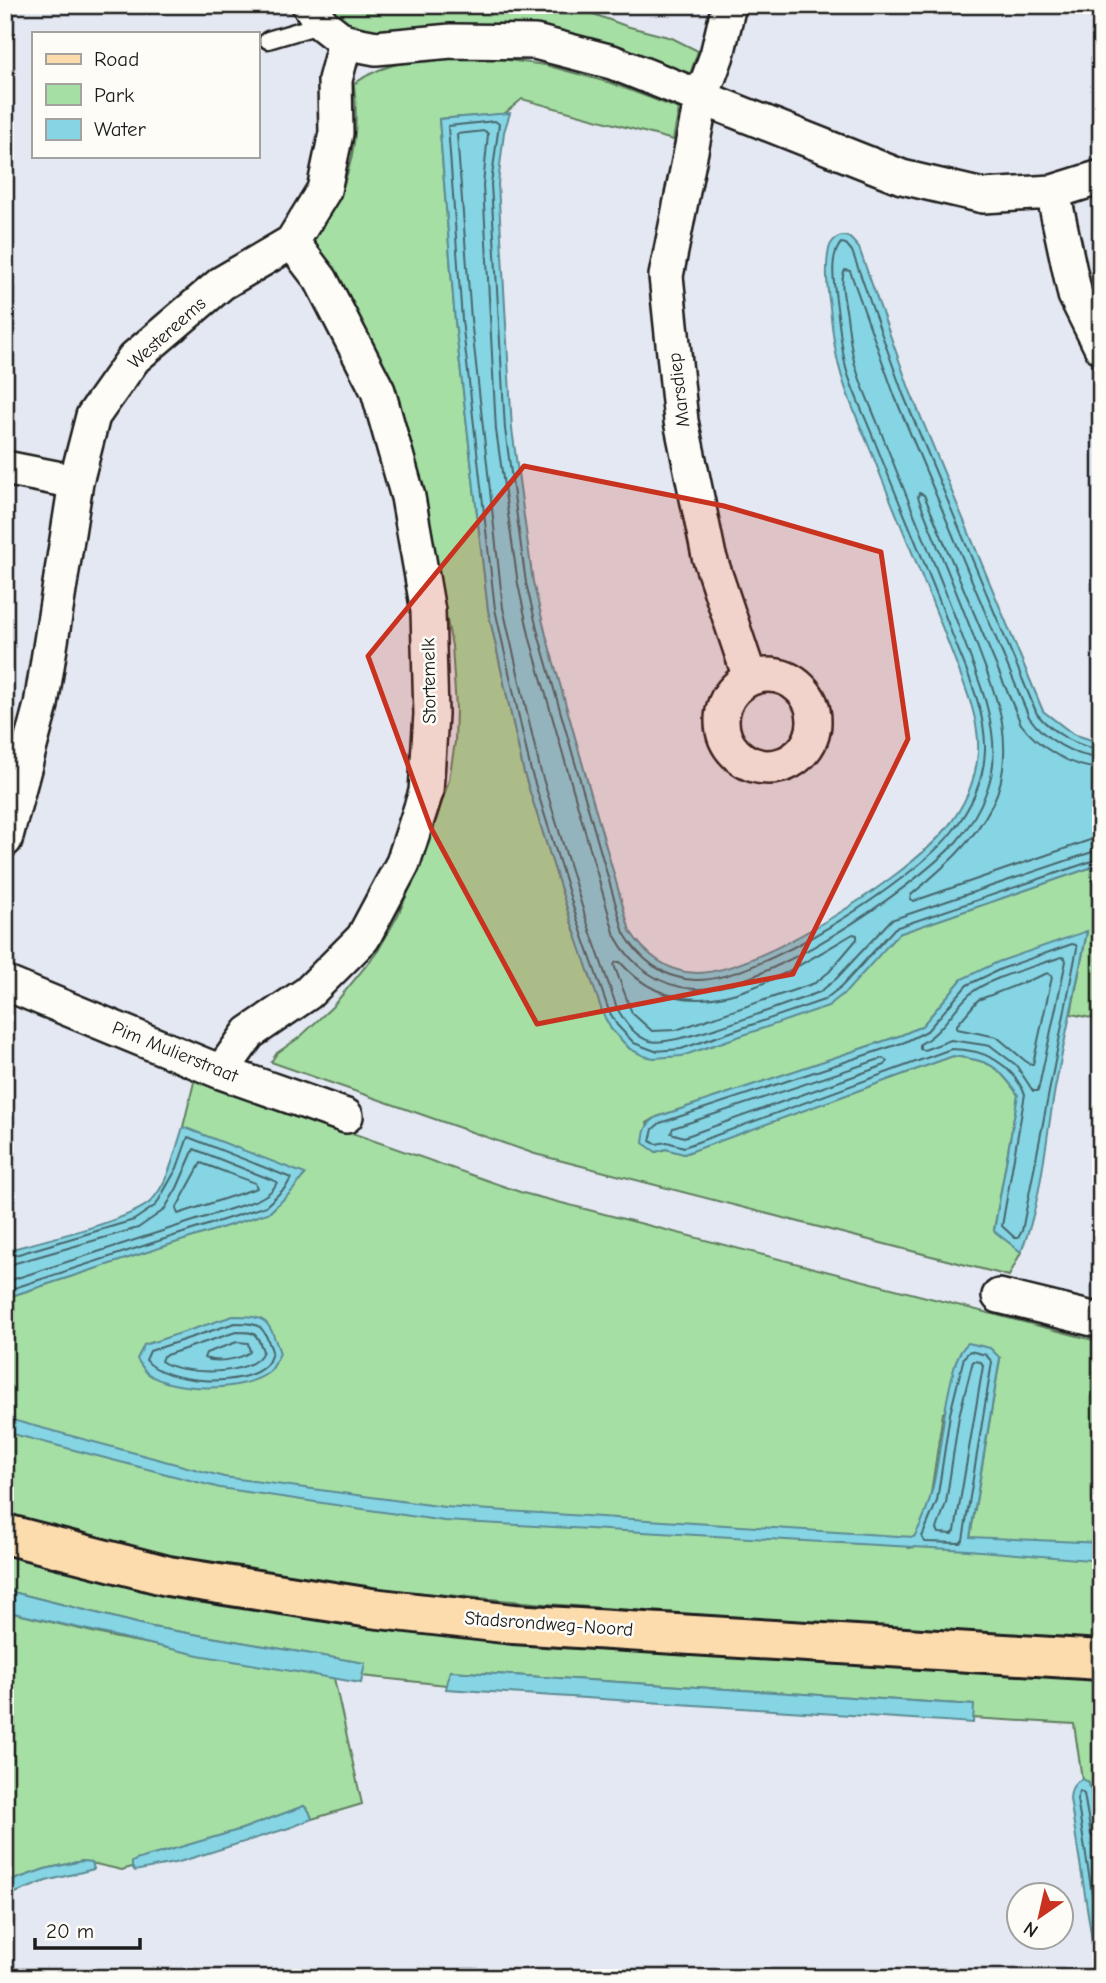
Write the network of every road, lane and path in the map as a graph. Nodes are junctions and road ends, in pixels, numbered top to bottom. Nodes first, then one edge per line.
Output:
1 (729, 5) edge
2 (325, 24) edge
3 (268, 40) dead end
4 (702, 96) junction
5 (1101, 177) edge
6 (1053, 192) junction
7 (292, 242) junction
8 (1101, 347) edge
9 (5, 468) edge
10 (76, 482) junction
11 (750, 678) dead end
12 (5, 840) edge
13 (5, 983) edge
14 (221, 1072) junction
15 (346, 1116) dead end
16 (999, 1296) dead end
17 (1101, 1321) edge
18 (5, 1534) edge
19 (1101, 1660) edge

1 - 4 street, Marsdiep
2 - 3 lane
2 - 4 street
2 - 7 street, Westereems
4 - 6 street
4 - 11 street, Marsdiep
5 - 6 street
6 - 8 street
7 - 10 street, Westereems
7 - 14 street, Stortemelk
9 - 10 street
10 - 12 street, Westereems
13 - 14 street, Pim Mulierstraat
14 - 15 street, Pim Mulierstraat
16 - 17 street
18 - 19 main road, Stadsrondweg-Noord

